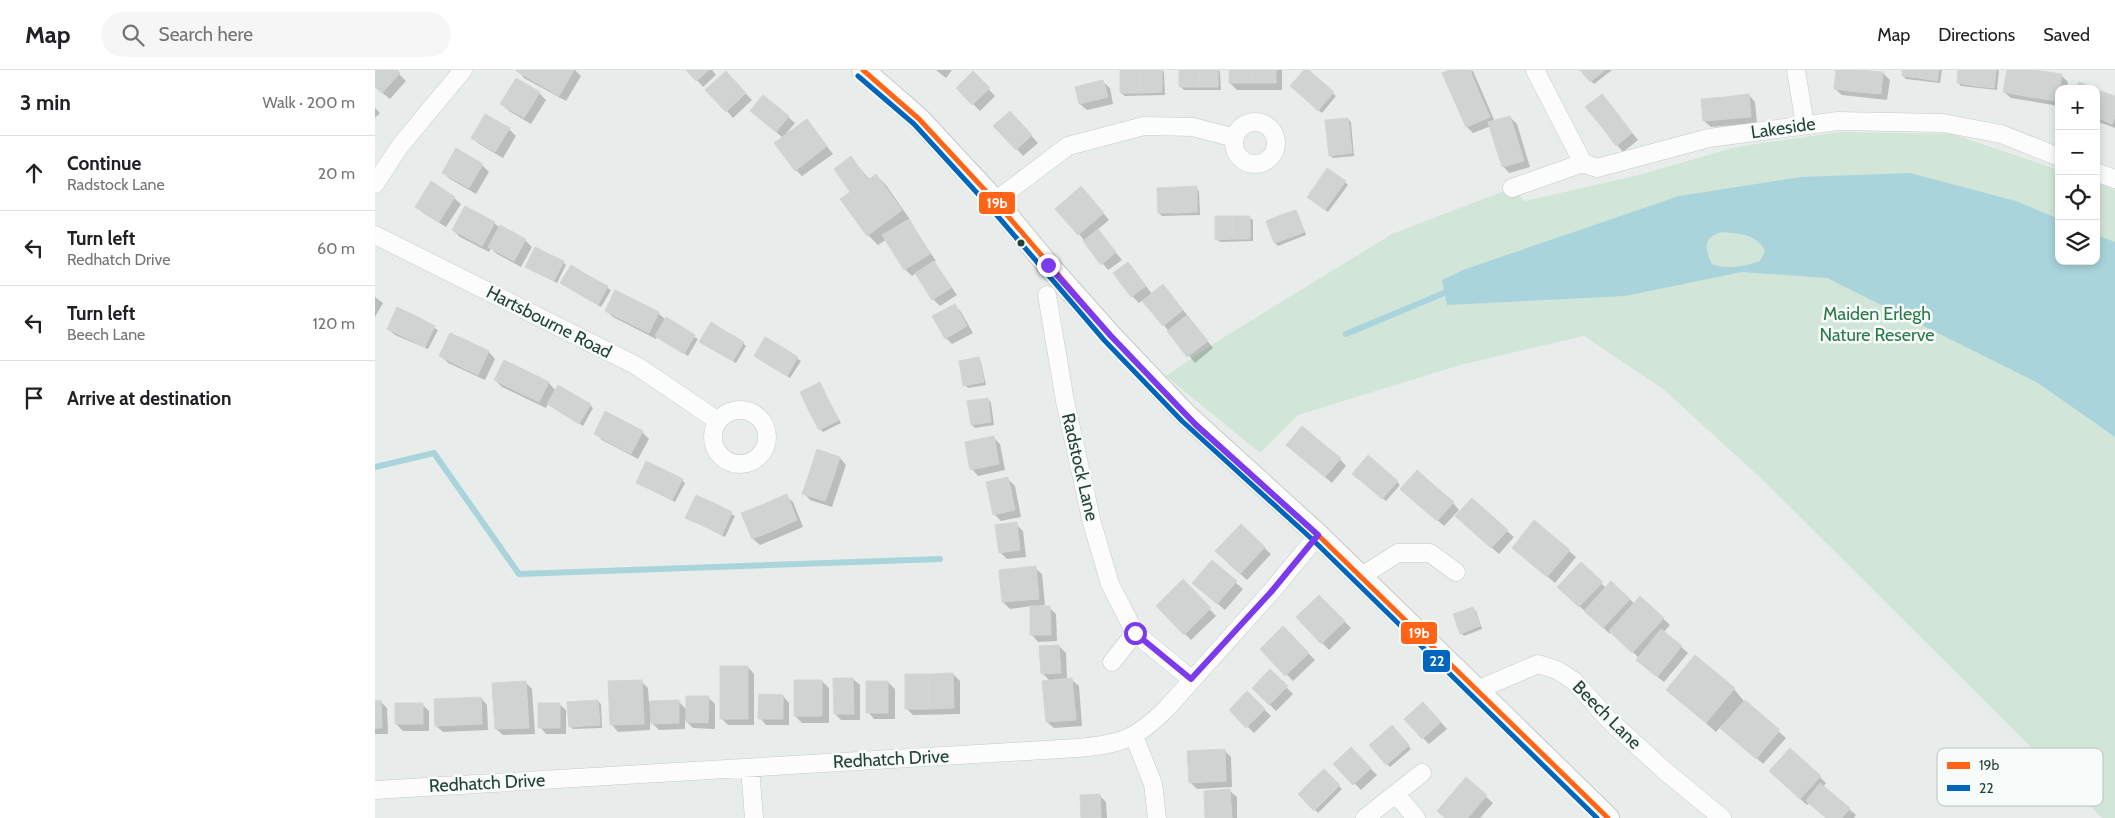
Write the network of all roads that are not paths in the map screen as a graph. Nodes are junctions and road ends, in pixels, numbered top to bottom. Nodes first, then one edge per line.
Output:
1 (463, 70) edge
2 (863, 70) edge
3 (1535, 70) edge
4 (1796, 70) edge
5 (1805, 124) junction
6 (1235, 138) dead end
7 (2055, 155) edge
8 (1583, 163) junction
9 (2100, 173) edge
10 (2115, 179) edge
11 (375, 184) edge
12 (1512, 188) dead end
13 (995, 201) junction
14 (375, 235) edge
15 (1047, 295) dead end
16 (718, 421) dead end
17 (1318, 535) junction
18 (1456, 572) dead end
19 (1360, 577) junction
20 (1135, 633) junction
21 (1111, 662) dead end
22 (1191, 679) junction
23 (1477, 690) junction
24 (1134, 736) junction
25 (750, 768) junction
26 (1422, 773) dead end
27 (375, 790) edge
28 (1395, 794) junction
29 (754, 818) edge
30 (1157, 818) edge
31 (1365, 818) edge
32 (1416, 818) edge
33 (1608, 818) edge
34 (1722, 818) edge

1 - 11 street
2 - 13 street
3 - 8 street
4 - 5 street
5 - 7 street, Lakeside
5 - 8 street, Lakeside
6 - 13 street
8 - 12 street, Lakeside
9 - 10 street
13 - 17 street
14 - 16 street, Hartsbourne Road
15 - 20 street, Radstock Lane
17 - 19 street
17 - 22 street, Redhatch Drive
18 - 19 street
19 - 23 street
20 - 21 street
20 - 22 street, Radstock Lane
22 - 24 street, Redhatch Drive
23 - 33 street
23 - 34 street, Beech Lane
24 - 25 street, Redhatch Drive
24 - 30 street
25 - 27 street, Redhatch Drive
25 - 29 street
26 - 28 street
28 - 31 street
28 - 32 street

